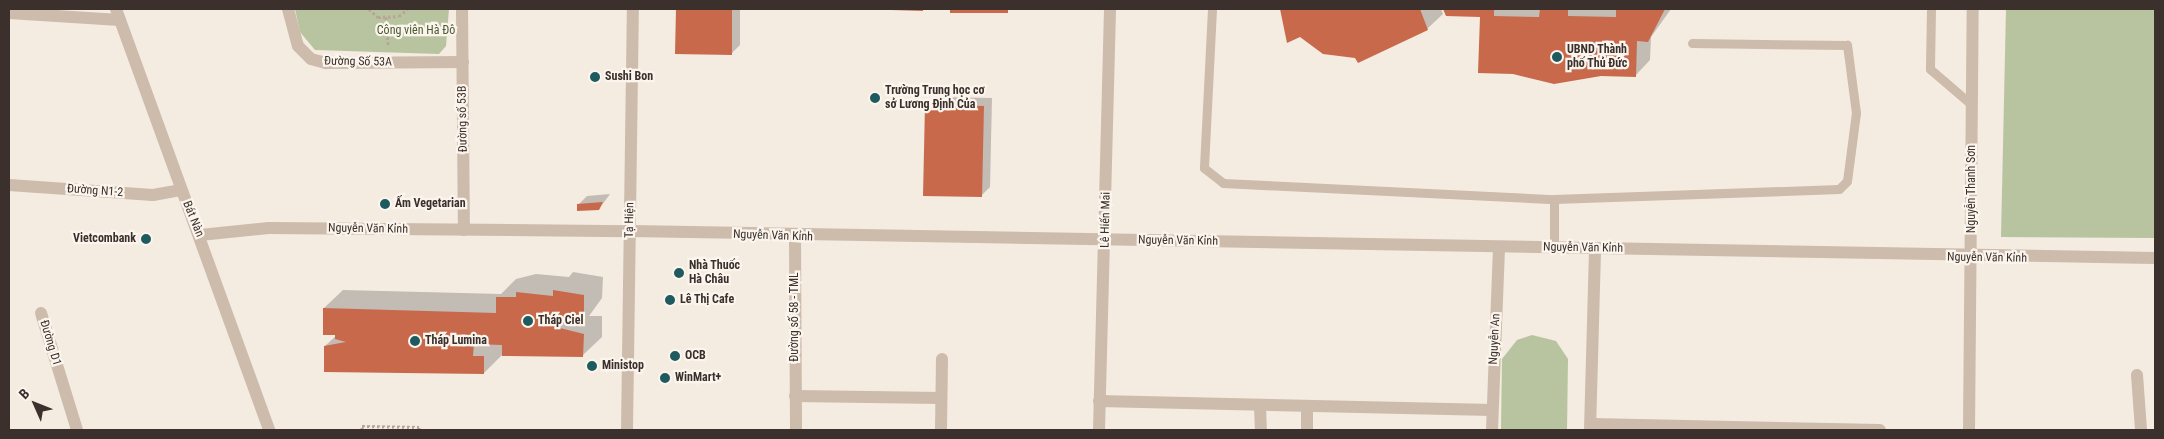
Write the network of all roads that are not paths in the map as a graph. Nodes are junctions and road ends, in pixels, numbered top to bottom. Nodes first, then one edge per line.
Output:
1 (288, 9) edge
2 (462, 9) edge
3 (633, 9) edge
4 (1110, 9) edge
5 (1212, 9) edge
6 (1931, 9) edge
7 (1974, 9) edge
8 (9, 13) edge
9 (118, 15) edge
10 (1692, 43) dead end
11 (462, 62) junction
12 (1972, 105) junction
13 (9, 185) edge
14 (182, 190) junction
15 (1554, 199) junction
16 (464, 230) junction
17 (630, 231) junction
18 (200, 235) junction
19 (795, 237) junction
20 (1106, 240) junction
21 (1499, 248) junction
22 (1554, 248) junction
23 (1595, 248) junction
24 (1972, 258) junction
25 (2155, 258) edge
26 (41, 313) dead end
27 (942, 359) dead end
28 (2137, 375) dead end
29 (795, 396) junction
30 (941, 398) junction
31 (1099, 401) junction
32 (1260, 404) junction
33 (1307, 406) junction
34 (1492, 410) junction
35 (1591, 427) edge
36 (1764, 429) edge
37 (77, 430) edge
38 (269, 430) edge
39 (627, 430) edge
40 (796, 430) edge
41 (941, 430) edge
42 (1098, 430) edge
43 (1261, 430) edge
44 (1307, 430) edge
45 (1492, 430) edge
46 (1813, 430) edge
47 (1880, 430) edge
48 (1969, 430) edge
49 (2141, 430) edge

1 - 11 street, Đường Số 53A
2 - 11 street, Đường số 53B
3 - 17 street, Tạ Hiện
4 - 20 street, Lê Hiến Mai
5 - 15 lane
6 - 12 lane
7 - 12 street, Nguyễn Thanh Sơn
8 - 9 street
9 - 14 street, Bát Nàn
10 - 15 lane
11 - 16 street, Đường số 53B
12 - 24 street, Nguyễn Thanh Sơn
13 - 14 street, Đường N1-2
14 - 18 street, Bát Nàn
15 - 22 lane
16 - 17 street, Nguyễn Văn Kỉnh
16 - 18 street, Nguyễn Văn Kỉnh
17 - 19 street, Nguyễn Văn Kỉnh
17 - 39 street, Tạ Hiện
18 - 38 street, Bát Nàn
19 - 20 street, Nguyễn Văn Kỉnh
19 - 29 street, Đường số 58 - TML
20 - 21 street, Nguyễn Văn Kỉnh
20 - 31 street, Lê Hiến Mai
21 - 22 street, Nguyễn Văn Kỉnh
21 - 34 street, Nguyễn An
22 - 23 street, Nguyễn Văn Kỉnh
23 - 24 street, Nguyễn Văn Kỉnh
23 - 35 street
24 - 25 street, Nguyễn Văn Kỉnh
24 - 48 street, Nguyễn Thanh Sơn
26 - 37 street, Đường D1
27 - 30 street
28 - 49 street
29 - 30 street
29 - 40 street, Đường số 58 - TML
30 - 41 street
31 - 32 street
31 - 42 street, Lê Hiến Mai
32 - 33 street
32 - 43 street
33 - 34 street
33 - 44 street
34 - 45 street, Nguyễn An
35 - 36 street
36 - 46 street
46 - 47 street

